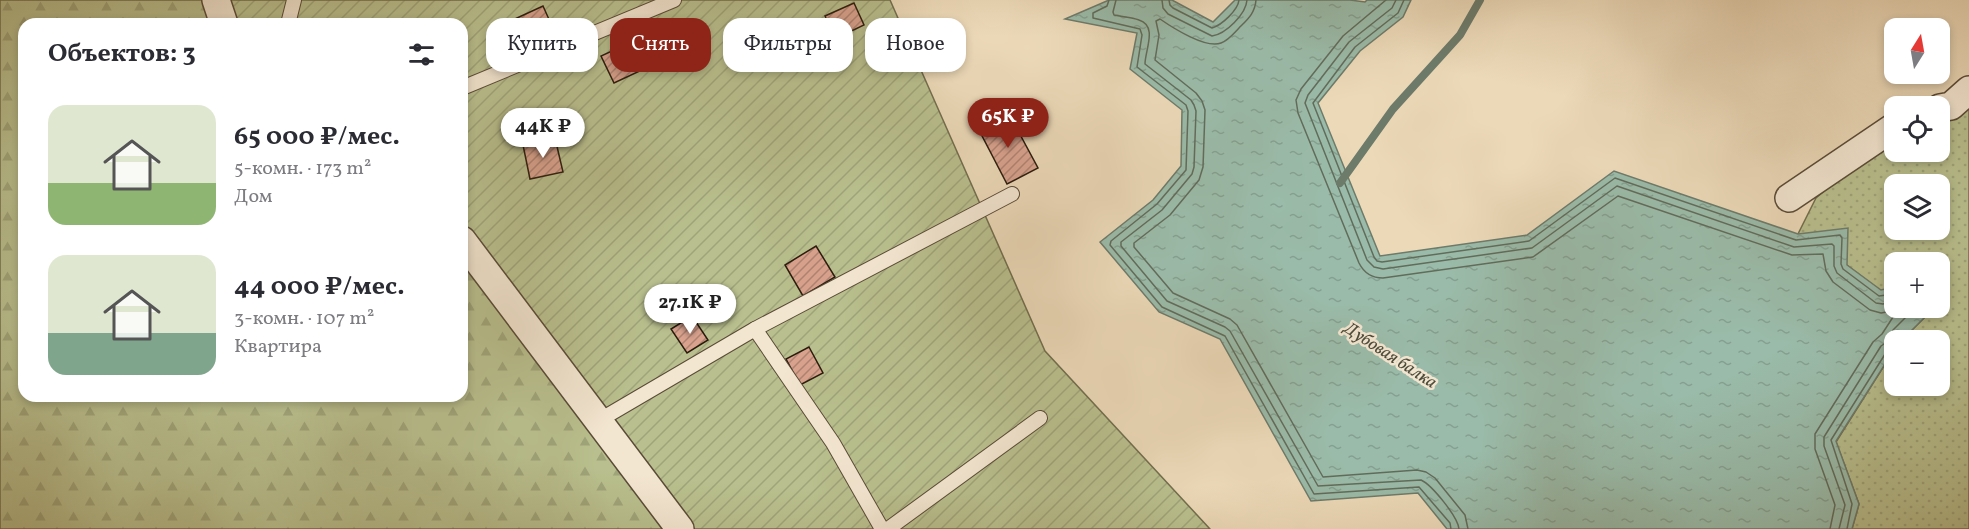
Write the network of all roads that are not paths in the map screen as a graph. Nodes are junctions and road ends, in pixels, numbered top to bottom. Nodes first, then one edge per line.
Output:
1 (216, 0) edge
2 (294, 0) edge
3 (674, 0) edge
4 (222, 18) edge
5 (290, 18) edge
6 (468, 86) edge
7 (1969, 90) edge
8 (1950, 106) edge
9 (1884, 134) edge
10 (1012, 194) dead end
11 (1790, 198) dead end
12 (468, 248) edge
13 (755, 329) junction
14 (1040, 418) dead end
15 (598, 420) junction
16 (680, 529) edge
17 (882, 529) edge
18 (888, 529) edge

1 - 4 street
2 - 5 lane
3 - 6 lane
7 - 8 street
9 - 11 street
10 - 13 lane
12 - 15 street
13 - 15 lane
13 - 17 lane
14 - 18 lane
15 - 16 street

